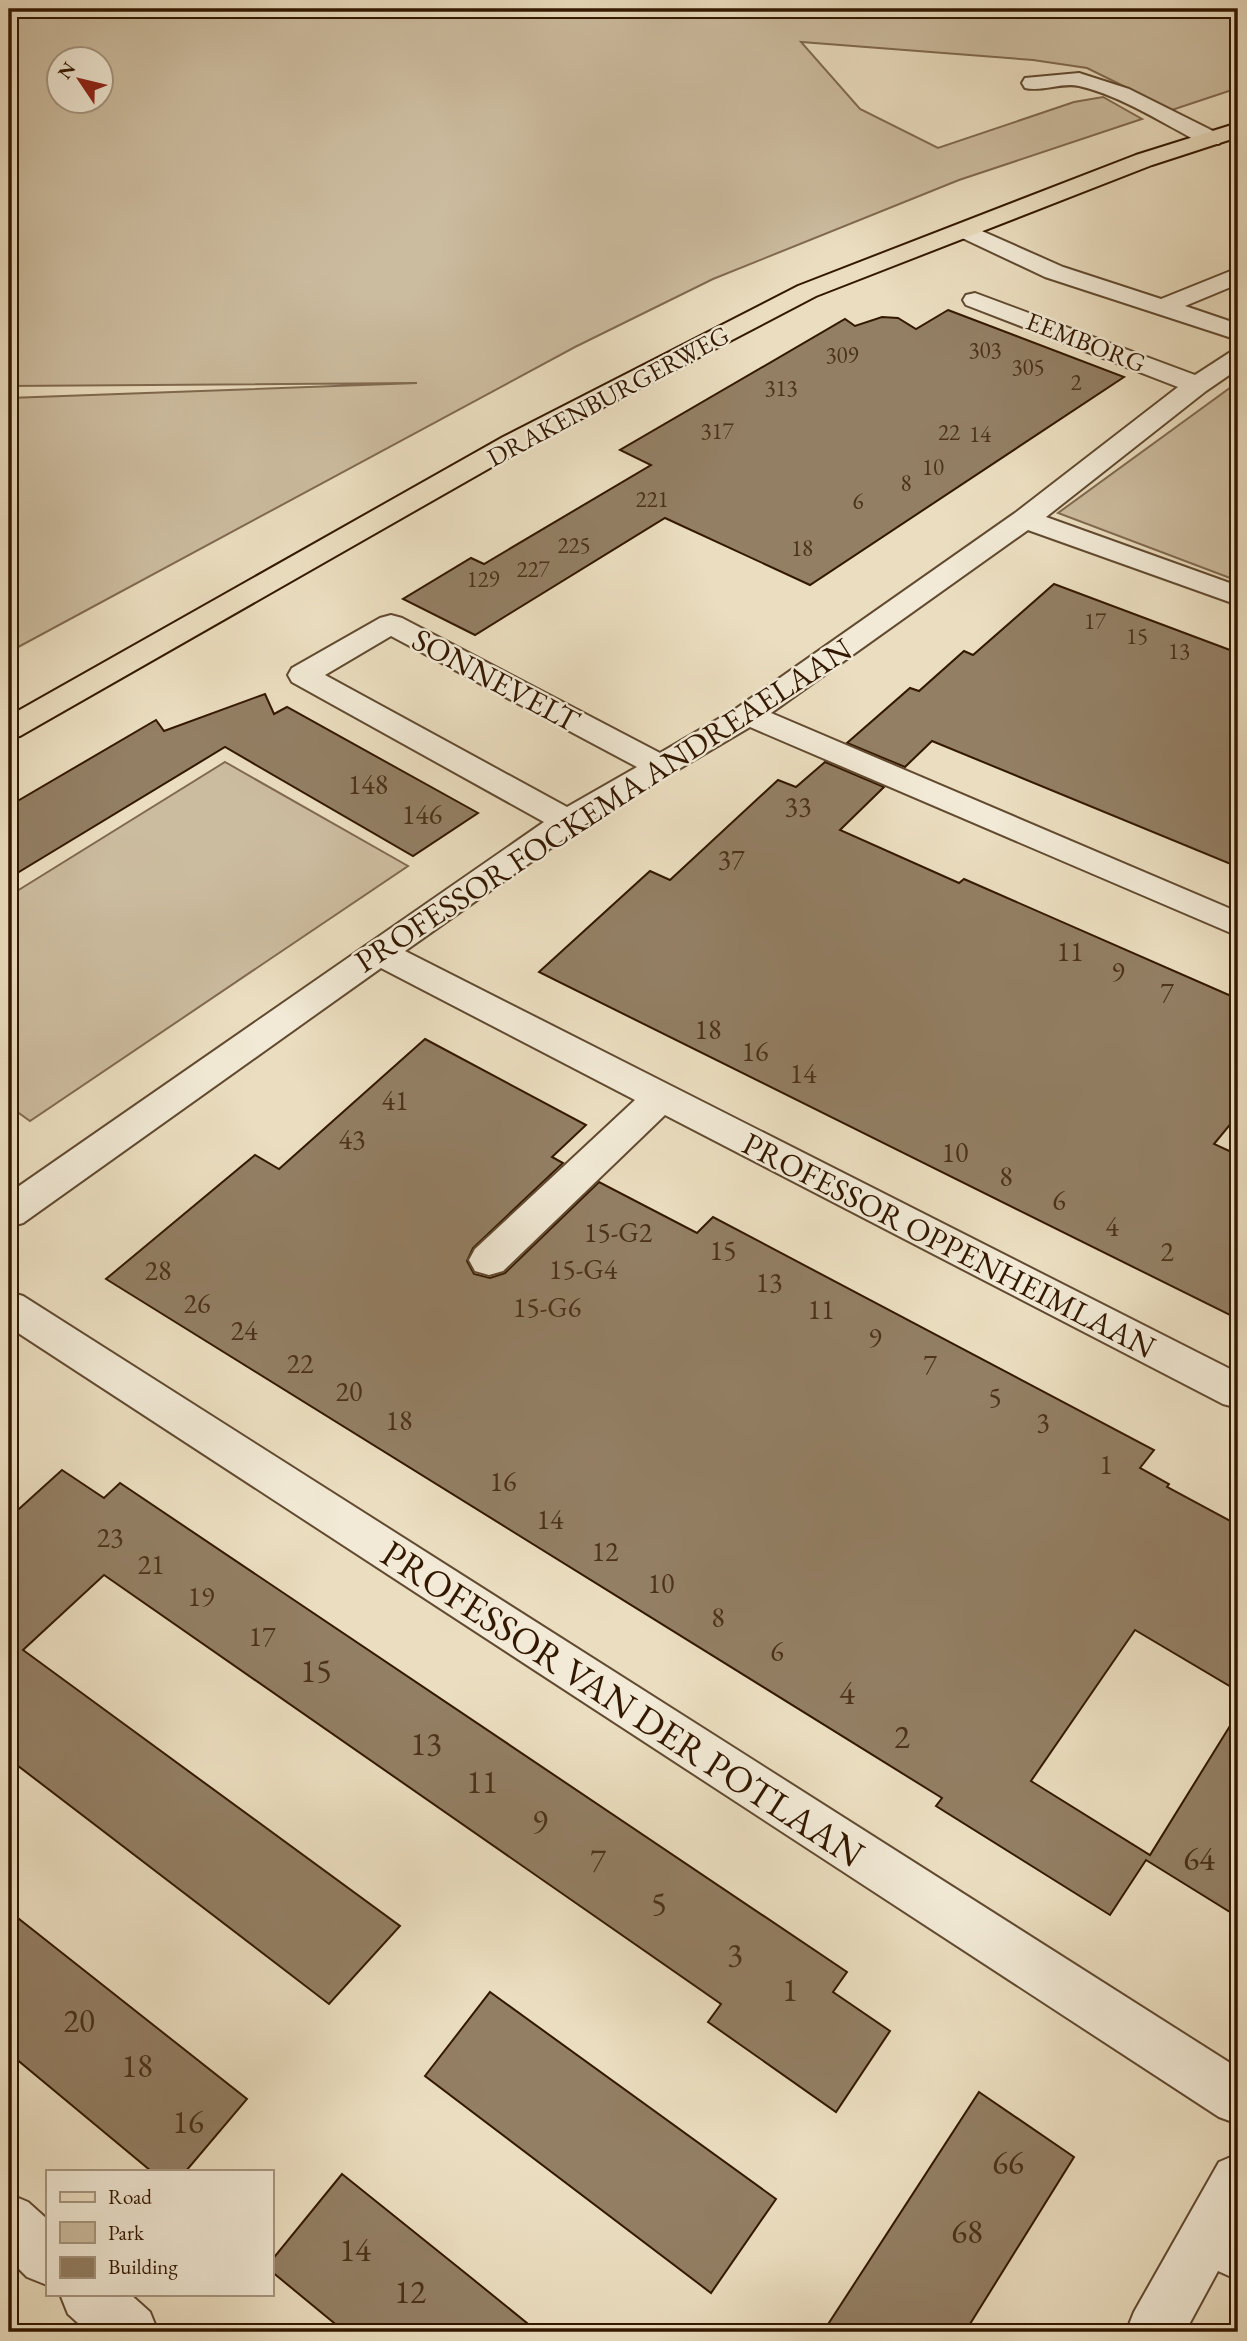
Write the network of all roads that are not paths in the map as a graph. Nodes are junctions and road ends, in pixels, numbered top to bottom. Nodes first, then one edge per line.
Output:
1 (1033, 83) dead end
2 (1238, 130) edge
3 (1211, 139) junction
4 (966, 231) junction
5 (1238, 275) edge
6 (975, 300) dead end
7 (1162, 307) junction
8 (1238, 332) edge
9 (1238, 358) edge
10 (1197, 385) junction
11 (1025, 519) junction
12 (1238, 596) edge
13 (748, 715) junction
14 (9, 729) edge
15 (660, 766) junction
16 (566, 821) junction
17 (1238, 925) edge
18 (378, 952) junction
19 (661, 1097) junction
20 (9, 1213) edge
21 (489, 1260) dead end
22 (9, 1307) edge
23 (1238, 1392) edge
24 (1238, 2098) edge
25 (1238, 2180) edge
26 (9, 2221) edge
27 (1224, 2243) edge
28 (46, 2256) edge
29 (90, 2296) edge
30 (130, 2332) edge
31 (1154, 2332) edge

1 - 3 street
2 - 3 main road, DRAKENBURGERWEG
3 - 4 main road, DRAKENBURGERWEG
4 - 7 street
4 - 14 main road, DRAKENBURGERWEG
5 - 7 street
6 - 10 street, EEMBORG
7 - 8 street
9 - 10 street, PROFESSOR FOCKEMA ANDREAELAAN
10 - 11 street, PROFESSOR FOCKEMA ANDREAELAAN
11 - 12 street
11 - 13 street, PROFESSOR FOCKEMA ANDREAELAAN
13 - 15 street, PROFESSOR FOCKEMA ANDREAELAAN
13 - 17 street
15 - 16 street, PROFESSOR FOCKEMA ANDREAELAAN
15 - 16 street, SONNEVELT
16 - 18 street, PROFESSOR FOCKEMA ANDREAELAAN
18 - 19 street, PROFESSOR OPPENHEIMLAAN
18 - 20 street, PROFESSOR FOCKEMA ANDREAELAAN
19 - 21 street
19 - 23 street, PROFESSOR OPPENHEIMLAAN
22 - 24 street, PROFESSOR VAN DER POTLAAN
25 - 27 street
26 - 28 street
27 - 31 street
29 - 30 street

